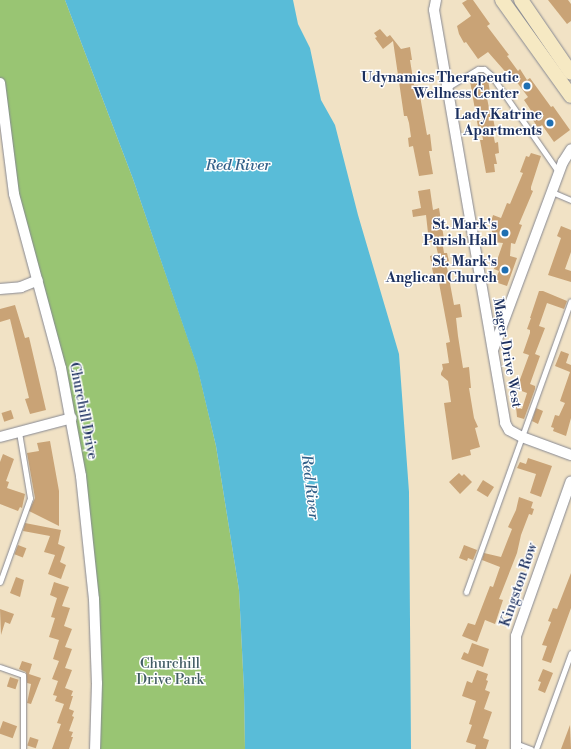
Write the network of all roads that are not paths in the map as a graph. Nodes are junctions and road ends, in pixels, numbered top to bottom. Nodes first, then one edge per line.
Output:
1 (502, 0) edge
2 (521, 0) edge
3 (435, 1) edge
4 (567, 71) edge
5 (0, 83) edge
6 (448, 87) junction
7 (571, 96) edge
8 (571, 149) edge
9 (559, 173) junction
10 (552, 192) junction
11 (571, 200) edge
12 (38, 280) junction
13 (0, 289) edge
14 (571, 301) edge
15 (493, 350) junction
16 (72, 418) junction
17 (19, 432) junction
18 (1, 434) edge
19 (522, 438) junction
20 (571, 455) edge
21 (571, 481) edge
22 (0, 582) edge
23 (466, 592) dead end
24 (571, 653) edge
25 (0, 667) edge
26 (515, 746) edge
27 (23, 749) edge
28 (95, 749) edge
29 (531, 749) edge
30 (536, 749) edge

1 - 4 main road
2 - 4 main road
3 - 6 street, Mager Drive West
4 - 7 main road
5 - 12 street, Churchill Drive
6 - 9 lane
6 - 15 street, Mager Drive West
8 - 9 street
9 - 10 street
10 - 11 lane
10 - 15 street
12 - 13 street
12 - 16 street, Churchill Drive
14 - 19 lane
15 - 19 street, Mager Drive West
16 - 17 street
16 - 28 street, Churchill Drive
17 - 18 street
17 - 22 lane
19 - 20 street, Mager Drive West
19 - 23 lane
21 - 26 street, Kingston Row
24 - 30 lane
25 - 27 lane
26 - 29 lane

